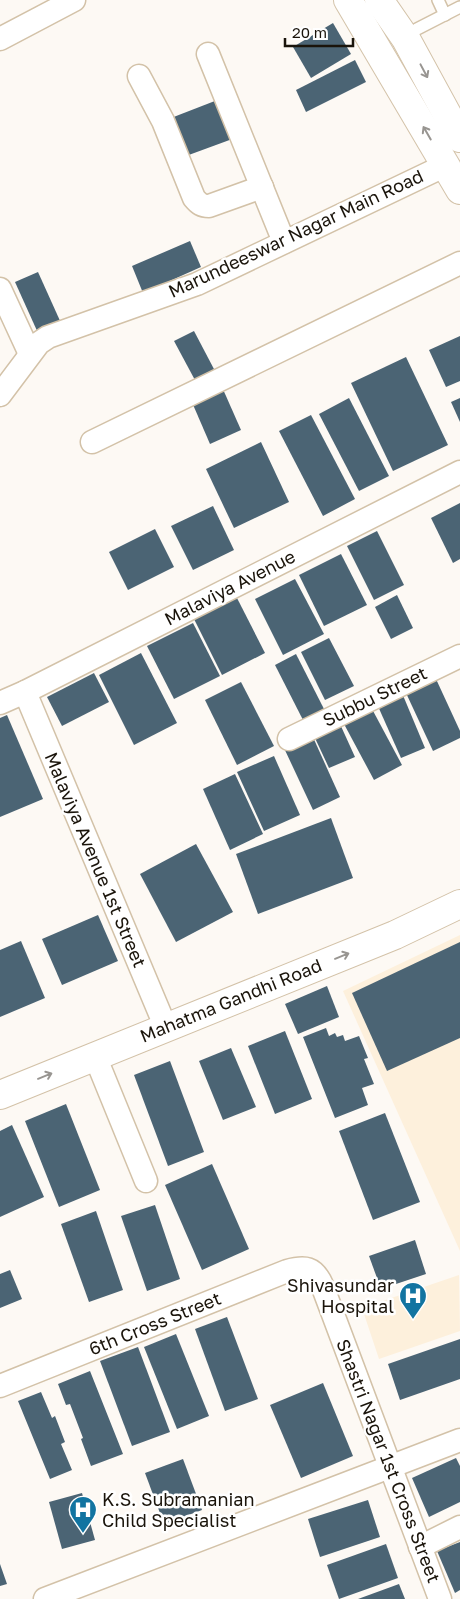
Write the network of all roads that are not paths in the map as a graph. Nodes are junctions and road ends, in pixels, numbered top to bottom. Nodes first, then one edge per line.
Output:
1 (74, 0) edge
2 (348, 0) edge
3 (380, 0) edge
4 (438, 0) edge
5 (460, 7) edge
6 (445, 14) junction
7 (0, 39) edge
8 (406, 39) junction
9 (208, 54) dead end
10 (139, 76) dead end
11 (460, 138) edge
12 (446, 165) junction
13 (262, 187) junction
14 (460, 190) edge
15 (284, 242) junction
16 (460, 263) edge
17 (0, 289) edge
18 (30, 354) junction
19 (0, 395) edge
20 (92, 442) dead end
21 (460, 472) edge
22 (460, 656) edge
23 (25, 692) junction
24 (0, 703) edge
25 (290, 738) dead end
26 (460, 904) edge
27 (166, 1028) junction
28 (95, 1056) junction
29 (0, 1095) edge
30 (146, 1181) dead end
31 (311, 1270) joint
32 (0, 1386) edge
33 (460, 1440) edge
34 (390, 1466) junction
35 (460, 1527) edge
36 (420, 1547) junction
37 (45, 1599) edge
38 (440, 1599) edge

1 - 7 street
12 -> 2 main road
3 - 8 main road
4 - 6 lane
5 - 6 lane
6 - 8 lane
8 -> 11 main road
9 - 13 street
10 - 13 street
12 - 14 main road
12 - 15 street, Marundeeswar Nagar Main Road
13 - 15 street
15 - 18 street, Marundeeswar Nagar Main Road
16 - 20 street
17 - 18 street
18 - 19 street, Marundeeswar Nagar Main Road
21 - 23 street, Malaviya Avenue
22 - 25 street, Subbu Street
23 - 24 street, Malaviya Avenue
23 - 27 street, Malaviya Avenue 1st Street
27 -> 26 main road, Mahatma Gandhi Road
27 - 28 main road, Mahatma Gandhi Road
29 -> 28 main road, Mahatma Gandhi Road
28 - 30 street
31 - 32 street, 6th Cross Street
31 - 34 street, Shastri Nagar 1st Cross Street
33 - 34 street
34 - 36 street, Shastri Nagar 1st Cross Street
34 - 37 street
35 - 36 street
36 - 38 street, Shastri Nagar 1st Cross Street

